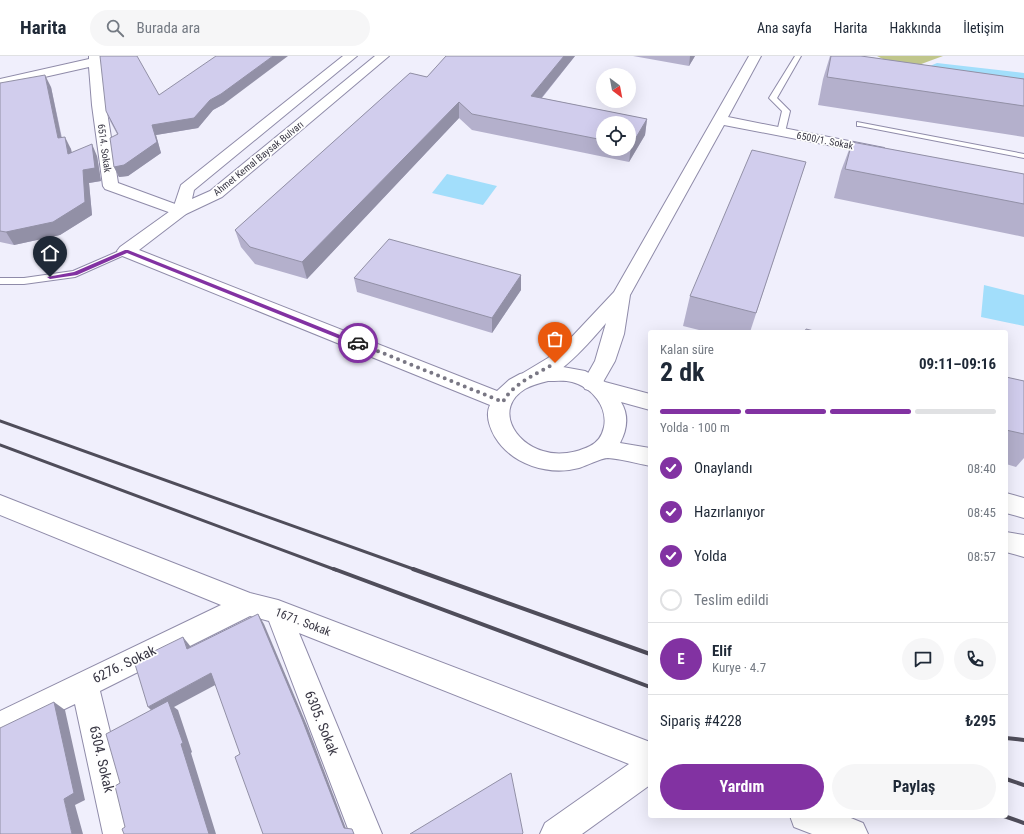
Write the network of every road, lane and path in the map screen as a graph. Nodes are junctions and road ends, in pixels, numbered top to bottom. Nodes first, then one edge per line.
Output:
1 (121, 56) edge
2 (351, 56) edge
3 (383, 56) edge
4 (755, 56) edge
5 (798, 56) edge
6 (95, 58) edge
7 (0, 83) edge
8 (720, 120) junction
9 (860, 124) dead end
10 (781, 132) junction
11 (891, 153) edge
12 (1024, 156) edge
13 (180, 211) junction
14 (126, 251) junction
15 (0, 281) edge
16 (621, 295) junction
17 (530, 378) junction
18 (595, 386) junction
19 (648, 401) edge
20 (503, 402) junction
21 (604, 449) junction
22 (648, 457) edge
23 (1008, 504) edge
24 (0, 505) edge
25 (1024, 508) edge
26 (1008, 542) edge
27 (1024, 546) edge
28 (249, 604) junction
29 (278, 612) junction
30 (84, 684) junction
31 (0, 726) edge
32 (648, 756) edge
33 (648, 768) edge
34 (810, 818) edge
35 (119, 834) edge
36 (366, 834) edge
37 (556, 834) edge
38 (852, 834) edge

1 - 6 street
2 - 13 street, Ahmet Kemal Baysak Bulvarı
3 - 13 street, Ahmet Kemal Baysak Bulvarı
4 - 8 street
5 - 10 lane
6 - 7 street
6 - 13 street, 6514. Sokak
8 - 10 street, 6500/1. Sokak
8 - 16 street
9 - 12 lane
10 - 11 street, 6500/1. Sokak
13 - 14 street
14 - 15 lane
14 - 20 street
16 - 17 street
16 - 18 street
17 - 18 street
17 - 20 street
18 - 19 street
18 - 21 street
20 - 21 street
21 - 22 street
23 - 25 street
24 - 28 street, 1671. Sokak
26 - 27 street
28 - 29 street, 1671. Sokak
28 - 30 street, 6276. Sokak
29 - 32 street, 1671. Sokak
29 - 36 street, 6305. Sokak
30 - 31 street, 6276. Sokak
30 - 35 street, 6304. Sokak
33 - 37 street
34 - 38 street

